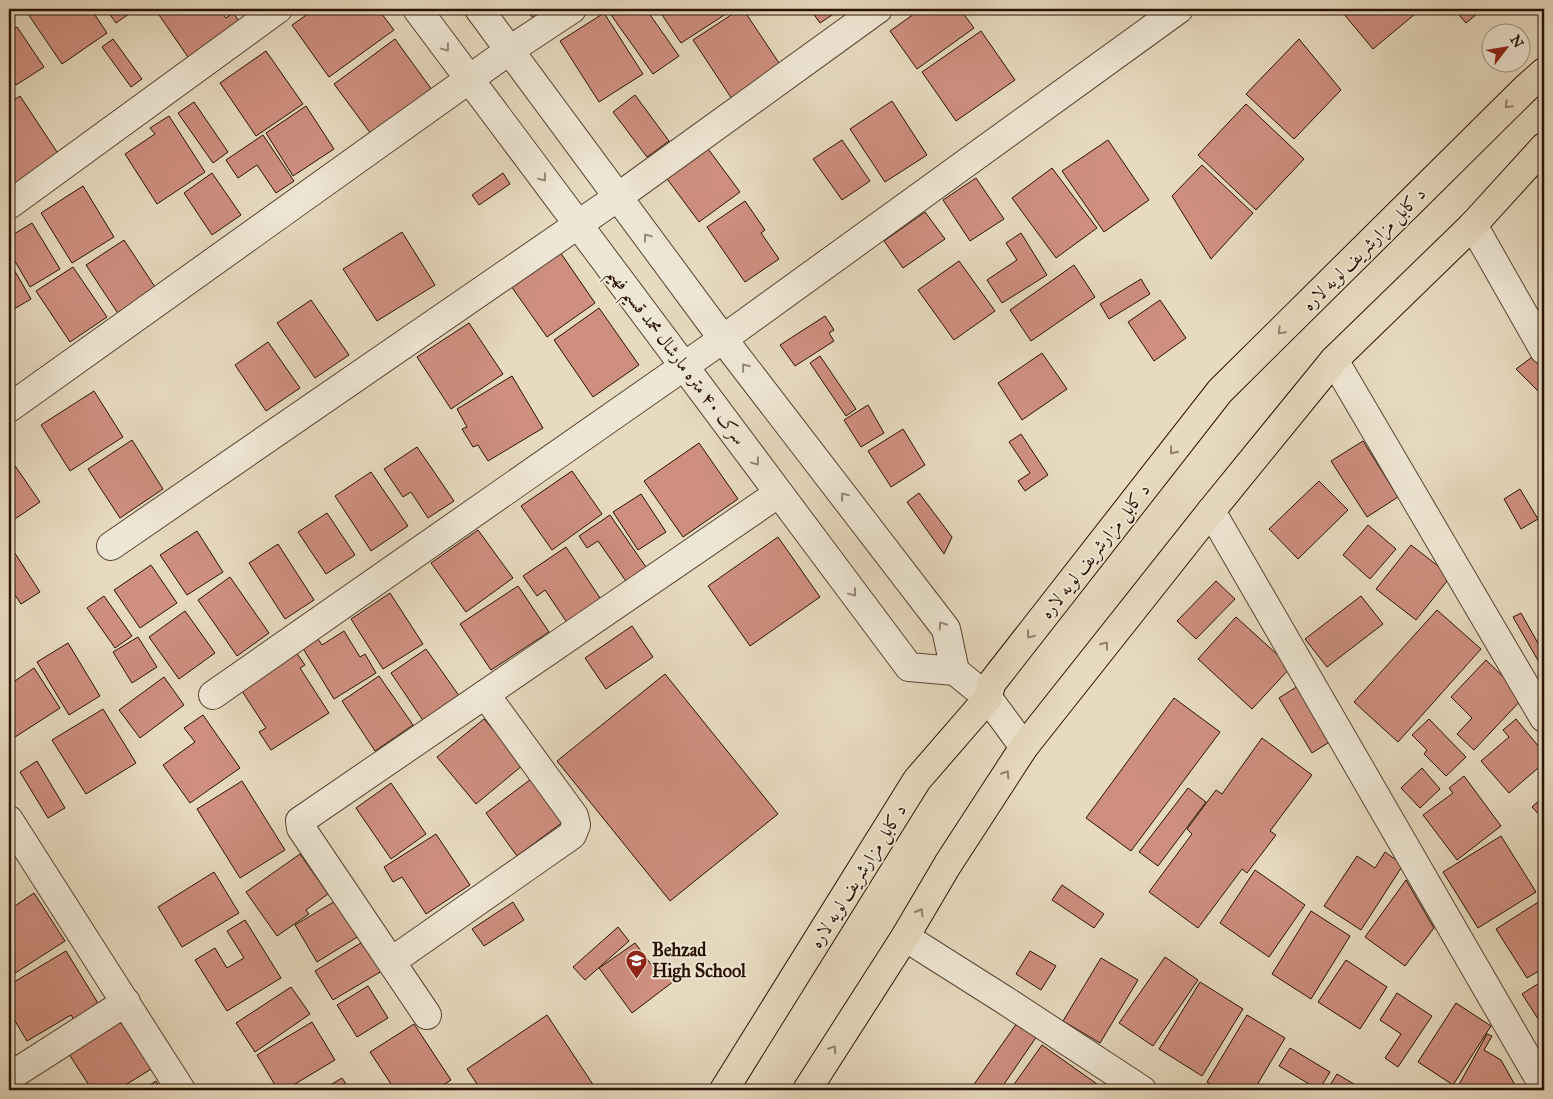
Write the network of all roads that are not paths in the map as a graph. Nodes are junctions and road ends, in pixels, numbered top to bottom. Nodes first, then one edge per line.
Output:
1 (278, 9) edge
2 (417, 9) edge
3 (479, 9) edge
4 (572, 9) edge
5 (878, 9) edge
6 (1179, 9) edge
7 (510, 50) junction
8 (1544, 72) edge
9 (470, 79) junction
10 (1544, 147) edge
11 (618, 197) junction
12 (9, 204) edge
13 (578, 224) junction
14 (1473, 225) junction
15 (723, 339) junction
16 (1544, 350) edge
17 (1334, 360) junction
18 (684, 366) junction
19 (9, 408) edge
20 (778, 493) junction
21 (1211, 511) junction
22 (111, 546) dead end
23 (955, 671) junction
24 (485, 694) junction
25 (213, 695) dead end
26 (988, 698) junction
27 (1544, 718) edge
28 (1024, 747) junction
29 (9, 820) edge
30 (905, 938) junction
31 (392, 961) junction
32 (126, 1002) junction
33 (427, 1014) dead end
34 (9, 1077) edge
35 (1544, 1087) edge
36 (181, 1090) edge
37 (724, 1090) edge
38 (807, 1090) edge
39 (1142, 1090) edge

1 - 12 street
2 -> 9 street, سرک ۴۰ متره مارشال محمد قسیم فهیم
3 - 7 street
4 - 7 street
5 - 11 street
6 - 15 street
7 - 9 street
7 - 11 street
8 -> 26 highway, د کابل مزارشریف لویه لاره
9 -> 13 street, سرک ۴۰ متره مارشال محمد قسیم فهیم
9 - 19 street
10 - 14 highway
11 - 13 street
15 -> 11 street
13 - 18 street, سرک ۴۰ متره مارشال محمد قسیم فهیم
13 - 22 street
14 - 16 street
14 - 17 highway
15 - 18 street
23 -> 15 street
17 - 21 highway
17 - 27 street
18 -> 20 street, سرک ۴۰ متره مارشال محمد قسیم فهیم
18 - 25 street
20 -> 23 street, سرک ۴۰ متره مارشال محمد قسیم فهیم
20 - 24 street
28 -> 21 highway
21 - 35 street
23 - 26 street
24 - 31 street
24 - 31 street
26 - 28 street
26 - 37 highway, د کابل مزارشریف لویه لاره
30 -> 28 highway
29 - 32 street
38 -> 30 highway
30 - 39 street
31 - 33 street
32 - 34 street
32 - 36 street

